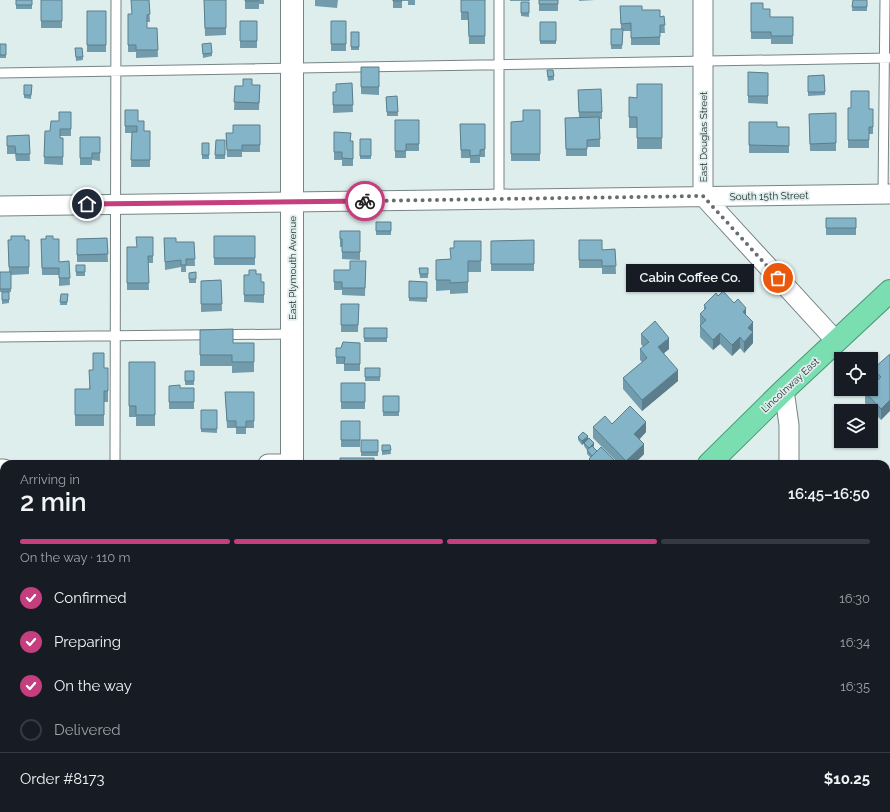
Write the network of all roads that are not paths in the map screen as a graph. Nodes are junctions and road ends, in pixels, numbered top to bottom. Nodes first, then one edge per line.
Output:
1 (116, 0) edge
2 (292, 0) edge
3 (499, 0) edge
4 (703, 0) edge
5 (885, 0) edge
6 (887, 58) edge
7 (703, 62) junction
8 (499, 66) junction
9 (292, 69) junction
10 (115, 71) junction
11 (0, 73) edge
12 (886, 194) edge
13 (703, 196) junction
14 (499, 200) junction
15 (292, 202) junction
16 (115, 204) junction
17 (0, 206) edge
18 (890, 291) edge
19 (292, 334) junction
20 (0, 337) edge
21 (115, 337) junction
22 (838, 342) junction
23 (784, 390) junction
24 (115, 460) edge
25 (292, 460) edge
26 (713, 460) edge
27 (789, 460) edge

1 - 10 lane
2 - 9 main road, East Plymouth Avenue
3 - 8 lane
4 - 7 street, East Douglas Street
5 - 6 lane
6 - 7 lane
6 - 12 lane
7 - 8 lane
7 - 13 street, East Douglas Street
8 - 9 lane
8 - 14 lane
9 - 10 lane
9 - 15 main road, East Plymouth Avenue
10 - 11 lane
10 - 16 lane
12 - 13 street, South 15th Street
13 - 14 street, South 15th Street
13 - 22 street, East Douglas Street
14 - 15 street, South 15th Street
15 - 16 street, South 15th Street
15 - 19 main road, East Plymouth Avenue
16 - 17 street, South 15th Street
16 - 21 lane
18 - 22 highway, Lincolnway East
19 - 21 lane
19 - 25 main road, East Plymouth Avenue
20 - 21 lane
21 - 24 lane
22 - 23 highway, Lincolnway East
23 - 26 highway, Lincolnway East
23 - 27 street

